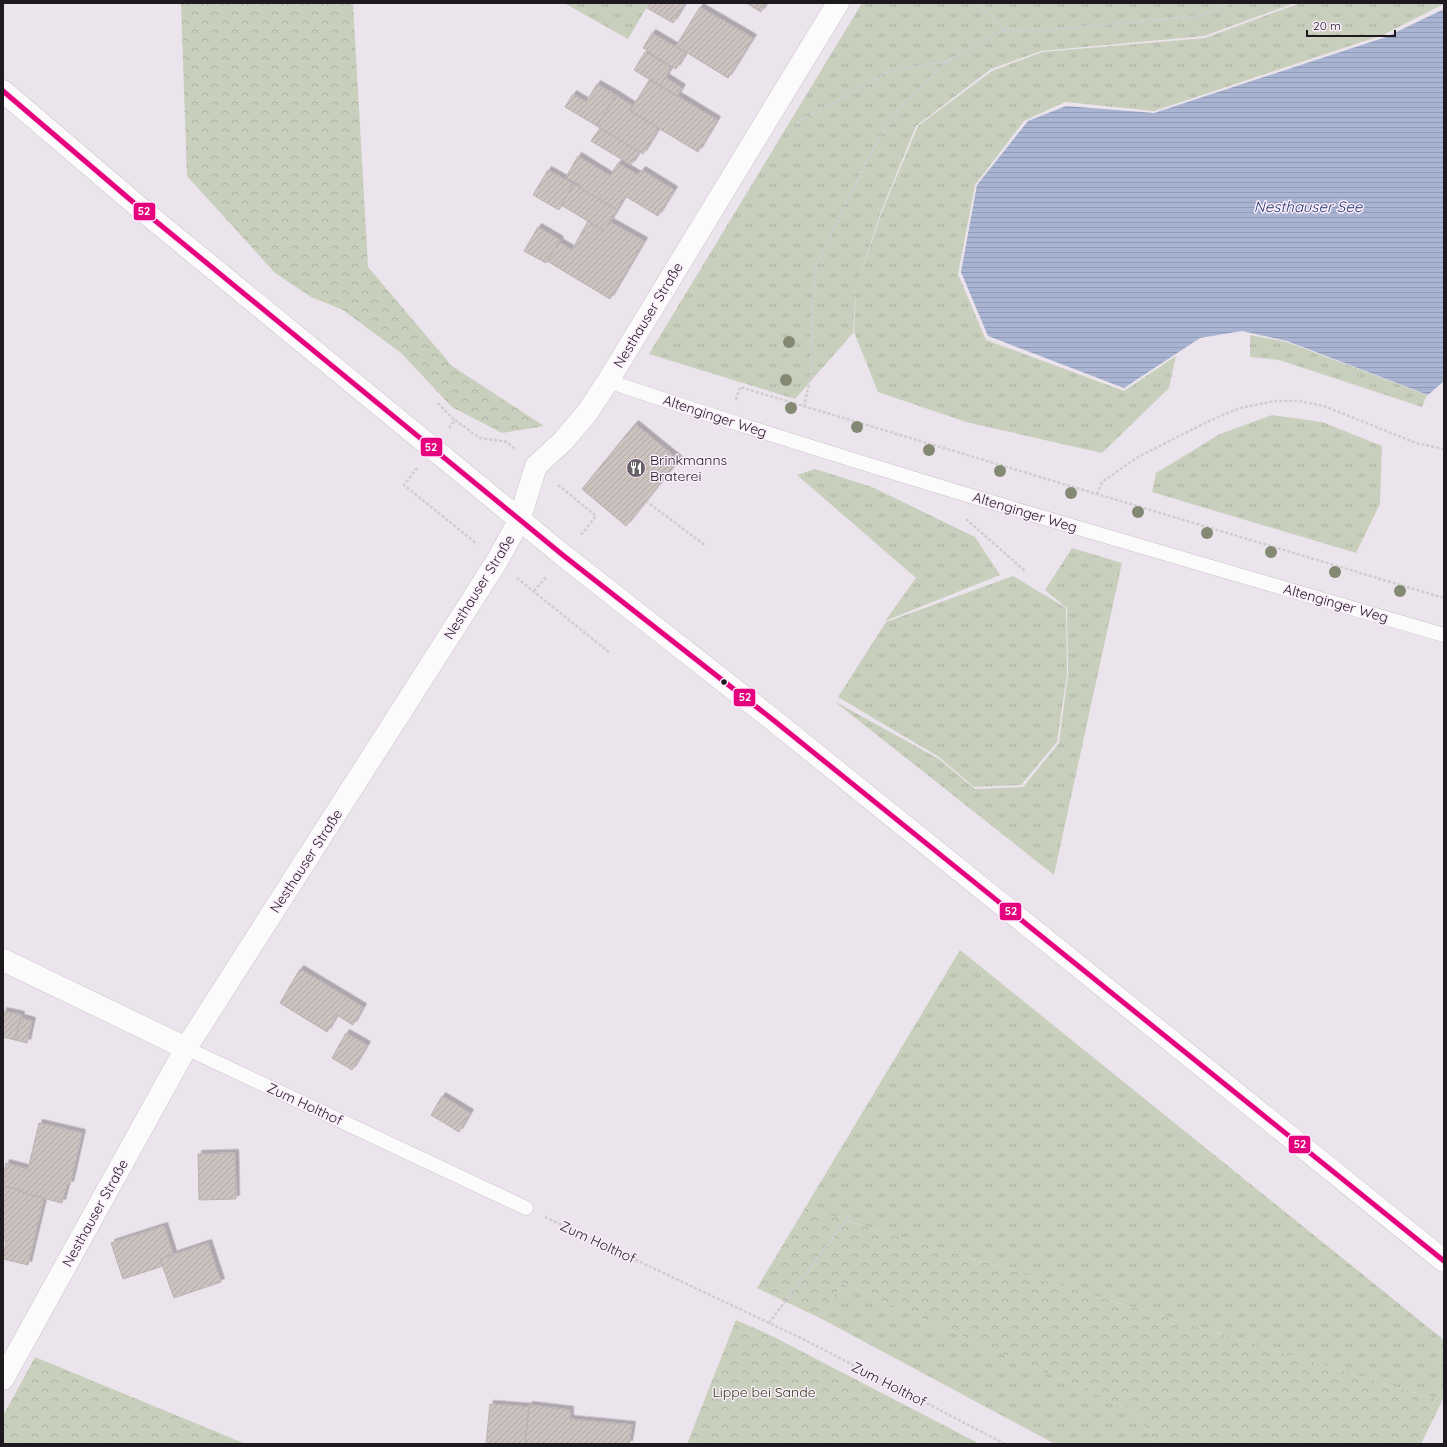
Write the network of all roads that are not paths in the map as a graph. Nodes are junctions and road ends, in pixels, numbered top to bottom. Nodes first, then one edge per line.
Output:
1 (838, 3) edge
2 (3, 91) edge
3 (608, 381) junction
4 (519, 520) junction
5 (1444, 635) edge
6 (3, 960) edge
7 (186, 1048) junction
8 (526, 1208) road end
9 (1444, 1261) edge
10 (3, 1379) edge

1 - 3 main road, Nesthauser Straße
2 - 4 main road
3 - 4 main road, Nesthauser Straße
3 - 5 lane, Altenginger Weg
4 - 7 main road, Nesthauser Straße
4 - 9 main road
6 - 7 main road
7 - 8 lane, Zum Holthof
7 - 10 main road, Nesthauser Straße

